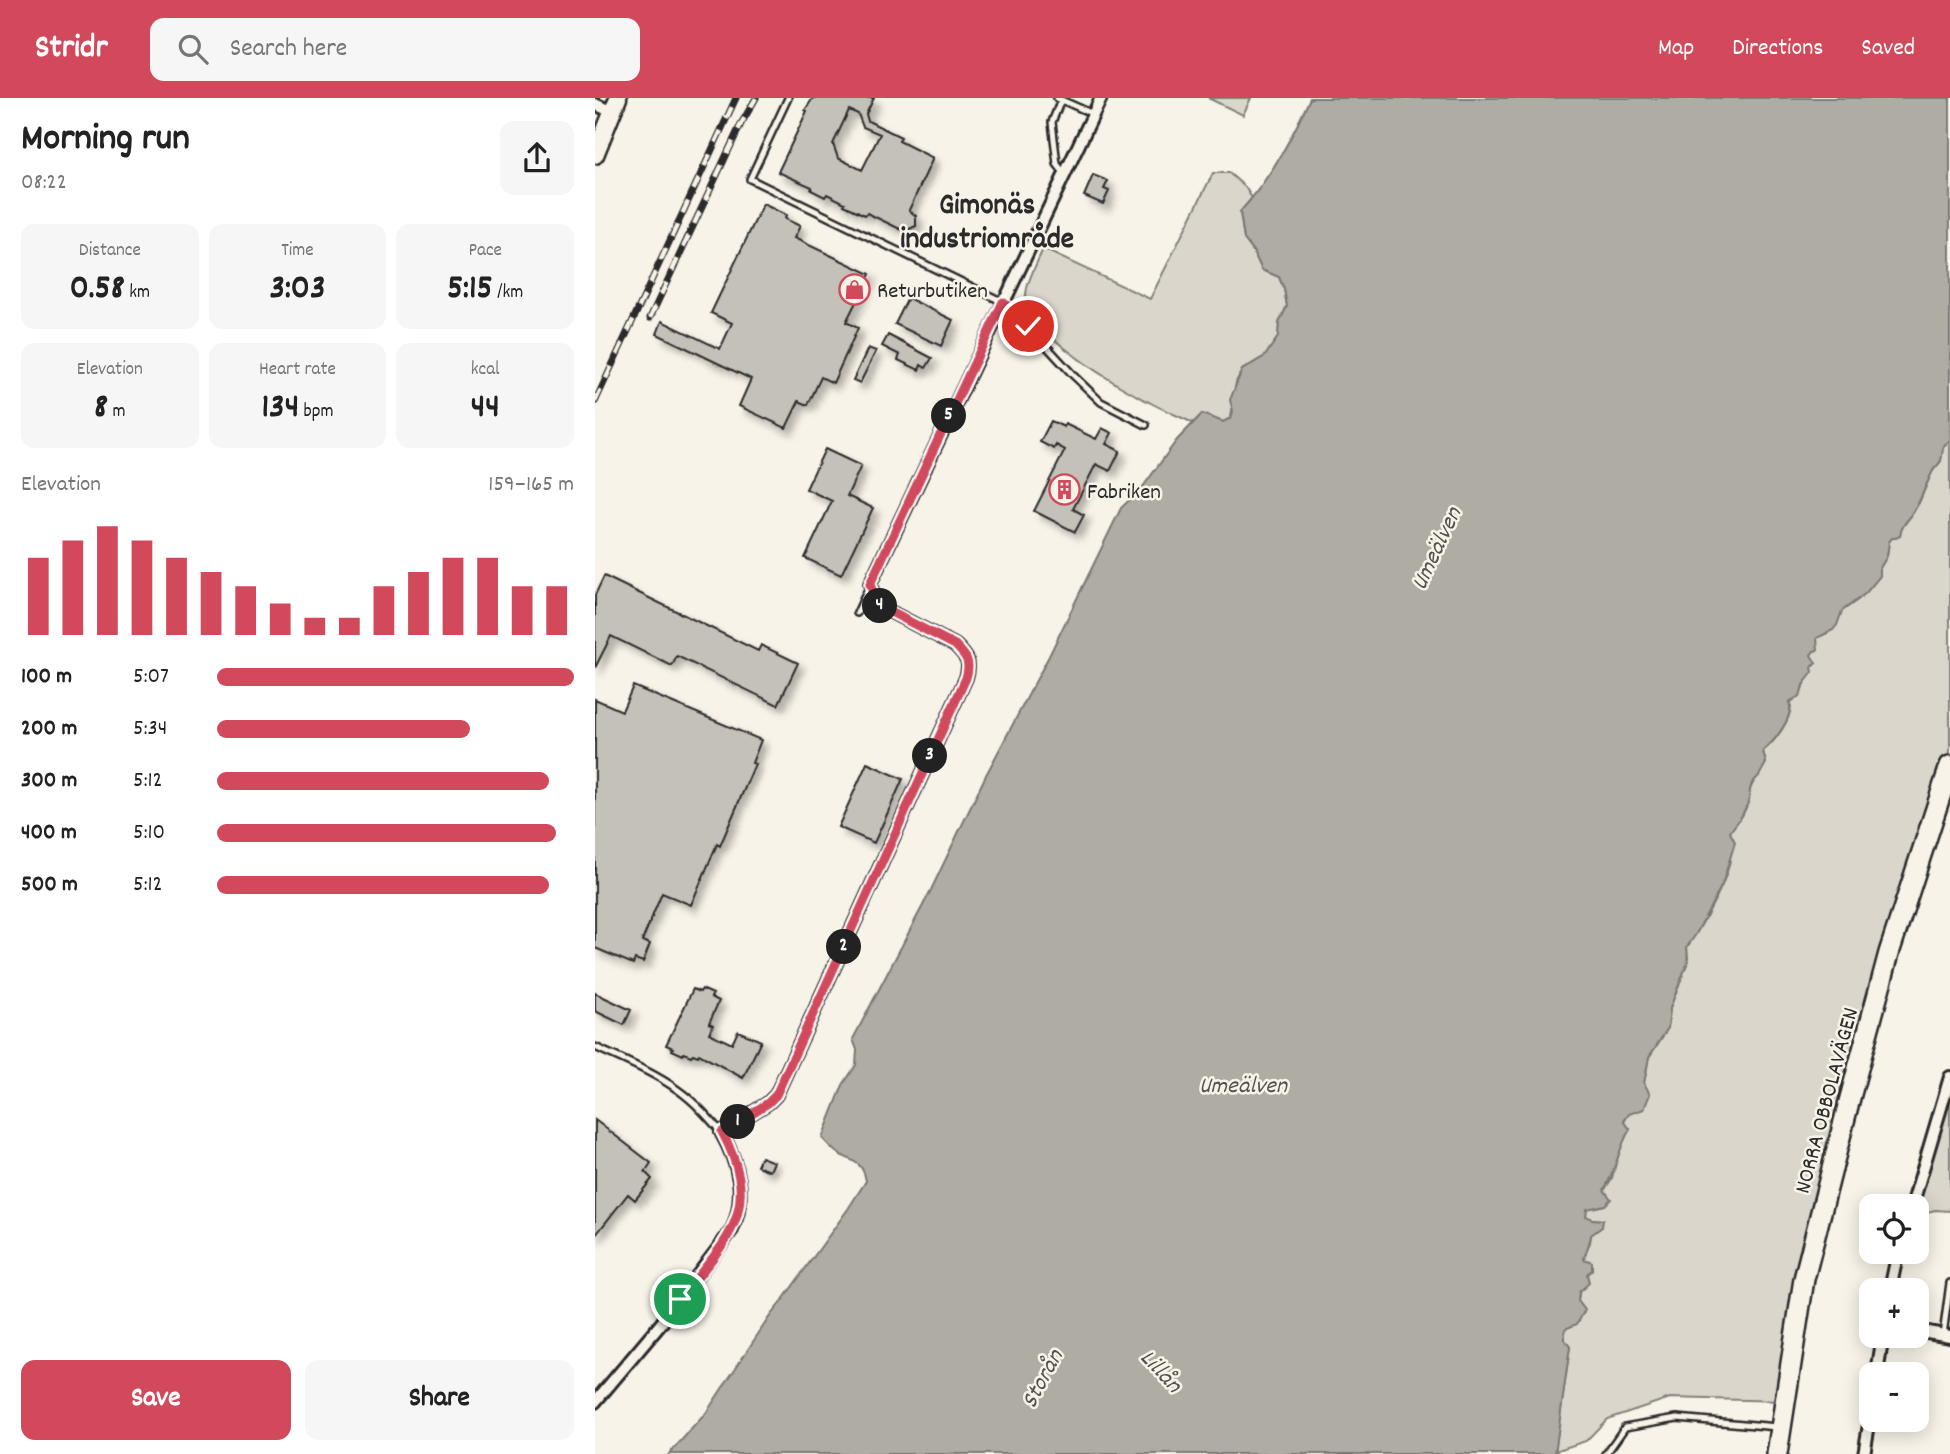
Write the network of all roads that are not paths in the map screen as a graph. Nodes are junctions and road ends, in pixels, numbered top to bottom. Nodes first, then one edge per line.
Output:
1 (788, 98) edge
2 (1101, 98) edge
3 (1059, 99) edge
4 (595, 104) edge
5 (615, 105) edge
6 (1093, 114) junction
7 (595, 155) edge
8 (1065, 174) junction
9 (1003, 302) junction
10 (1146, 425) dead end
11 (870, 584) junction
12 (857, 613) dead end
13 (1950, 766) edge
14 (1946, 790) edge
15 (595, 1047) edge
16 (1950, 1077) edge
17 (722, 1132) junction
18 (1916, 1194) edge
19 (1950, 1283) edge
20 (1946, 1336) edge
21 (595, 1402) edge
22 (1781, 1427) junction
23 (1868, 1432) edge
24 (1606, 1454) edge
25 (1777, 1454) edge
26 (1864, 1454) edge

1 - 9 lane
2 - 6 street
3 - 6 lane
3 - 8 lane
4 - 5 street
5 - 7 main road
6 - 8 street
8 - 9 street
9 - 10 lane
9 - 11 street
11 - 12 lane
11 - 17 street
13 - 14 highway, NORRA OBBOLAVÄGEN
14 - 22 highway, NORRA OBBOLAVÄGEN
15 - 17 lane
16 - 18 street
17 - 21 street
19 - 20 lane
22 - 24 lane
22 - 25 highway, NORRA OBBOLAVÄGEN
23 - 26 street

